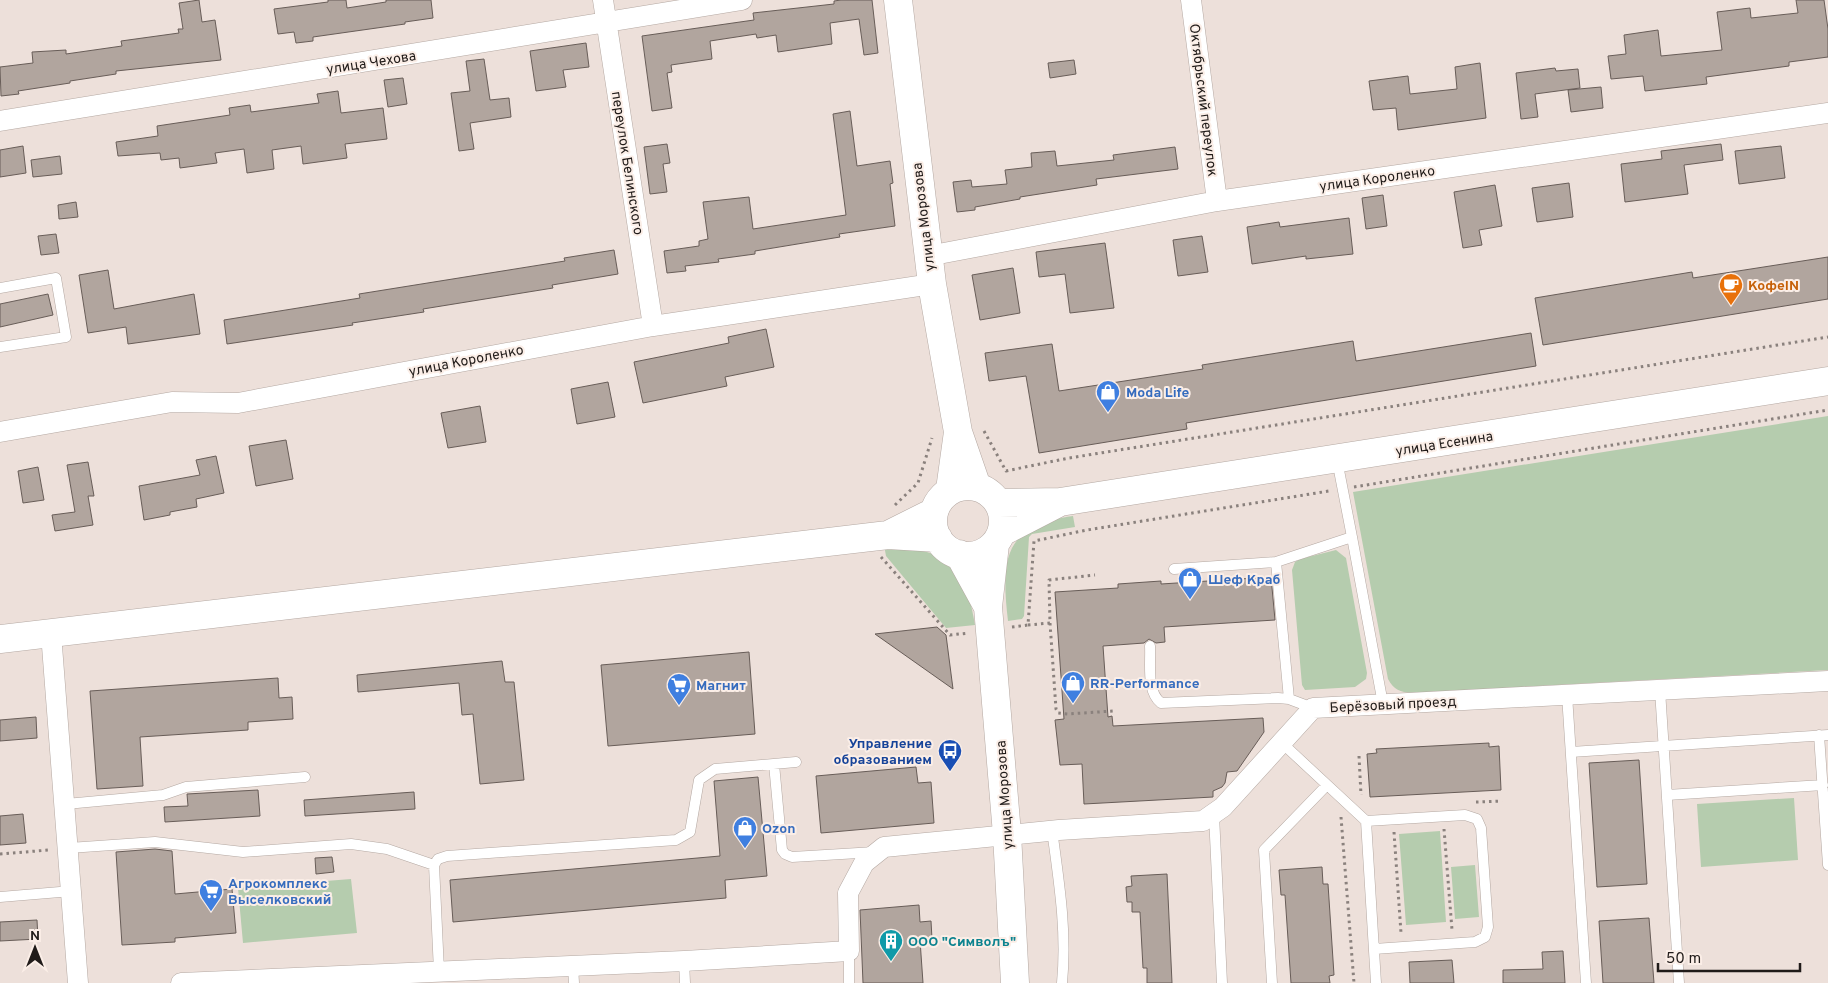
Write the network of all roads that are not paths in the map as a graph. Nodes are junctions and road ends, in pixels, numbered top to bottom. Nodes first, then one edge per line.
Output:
1 (603, 0) edge
2 (742, 0) edge
3 (898, 0) edge
4 (1191, 0) edge
5 (606, 24) junction
6 (1828, 114) edge
7 (0, 121) edge
8 (1217, 201) junction
9 (928, 256) junction
10 (932, 284) junction
11 (0, 288) edge
12 (653, 326) junction
13 (0, 347) edge
14 (1828, 381) edge
15 (0, 432) edge
16 (958, 432) junction
17 (1337, 460) junction
18 (950, 490) junction
19 (987, 495) junction
20 (1060, 502) junction
21 (936, 525) junction
22 (1352, 537) junction
23 (999, 538) junction
24 (959, 554) junction
25 (1276, 562) junction
26 (1174, 569) dead end
27 (988, 607) junction
28 (51, 633) junction
29 (0, 639) edge
30 (1150, 646) dead end
31 (1828, 682) edge
32 (1660, 690) junction
33 (1567, 695) junction
34 (1289, 699) junction
35 (1384, 704) junction
36 (1313, 708) junction
37 (1824, 735) edge
38 (1282, 742) junction
39 (1663, 746) junction
40 (1571, 752) junction
41 (796, 762) dead end
42 (774, 764) junction
43 (305, 777) dead end
44 (1327, 785) junction
45 (1823, 785) junction
46 (1667, 795) junction
47 (66, 804) junction
48 (1214, 815) junction
49 (1366, 821) junction
50 (1052, 830) junction
51 (1007, 834) junction
52 (69, 848) junction
53 (879, 852) junction
54 (434, 865) junction
55 (1828, 865) edge
56 (72, 891) junction
57 (0, 897) edge
58 (1374, 949) junction
59 (849, 951) junction
60 (684, 960) junction
61 (439, 971) junction
62 (574, 974) edge
63 (469, 977) edge
64 (406, 978) edge
65 (78, 983) edge
66 (181, 983) edge
67 (685, 983) edge
68 (849, 983) edge
69 (1015, 983) edge
70 (1062, 983) edge
71 (1222, 983) edge
72 (1272, 983) edge
73 (1376, 983) edge
74 (1586, 983) edge
75 (1679, 983) edge

1 - 5 street, переулок Белинского
2 - 5 street, улица Чехова
3 - 9 street, улица Морозова
4 - 8 street, Октябрьский переулок
5 - 7 street, улица Чехова
5 - 12 street, переулок Белинского
6 - 8 street, улица Короленко
8 - 9 street, улица Короленко
9 - 10 street, улица Морозова
10 - 12 street, улица Короленко
10 - 16 street, улица Морозова
11 - 13 lane
12 - 15 street, улица Короленко
14 - 17 street, улица Есенина
16 - 18 street
16 - 19 street
17 - 20 street, улица Есенина
17 - 22 lane
18 - 19 street
18 - 21 street
19 - 20 street
19 - 23 street
20 - 23 street
21 - 24 street
21 - 28 street
22 - 25 lane
22 - 35 lane
23 - 24 street
23 - 27 street
24 - 27 street
25 - 26 lane
25 - 34 lane
27 - 51 street, улица Морозова
28 - 29 street
28 - 47 street
30 - 34 lane
31 - 32 street, Берёзовый проезд
32 - 33 street, Берёзовый проезд
32 - 39 lane
33 - 35 street, Берёзовый проезд
33 - 40 lane
34 - 36 lane
35 - 36 street, Берёзовый проезд
36 - 38 street, Берёзовый проезд
37 - 39 lane
37 - 45 lane
38 - 44 lane
38 - 48 street, Берёзовый проезд
39 - 40 lane
39 - 46 lane
40 - 74 lane
41 - 42 lane
42 - 53 lane
42 - 54 lane
43 - 47 lane
44 - 49 lane
44 - 72 lane
45 - 46 lane
45 - 55 lane
46 - 75 lane
47 - 52 street
48 - 50 street, Берёзовый проезд
48 - 71 lane
49 - 58 lane
49 - 58 lane
50 - 51 street, Берёзовый проезд
50 - 70 lane
51 - 53 street, Берёзовый проезд
51 - 69 street, улица Морозова
52 - 54 lane
52 - 56 street
53 - 59 street
54 - 61 lane
56 - 57 lane
56 - 65 street
58 - 73 lane
59 - 60 street
59 - 68 lane
60 - 62 street
60 - 67 lane
61 - 63 street
61 - 64 street
62 - 63 street
64 - 66 street

